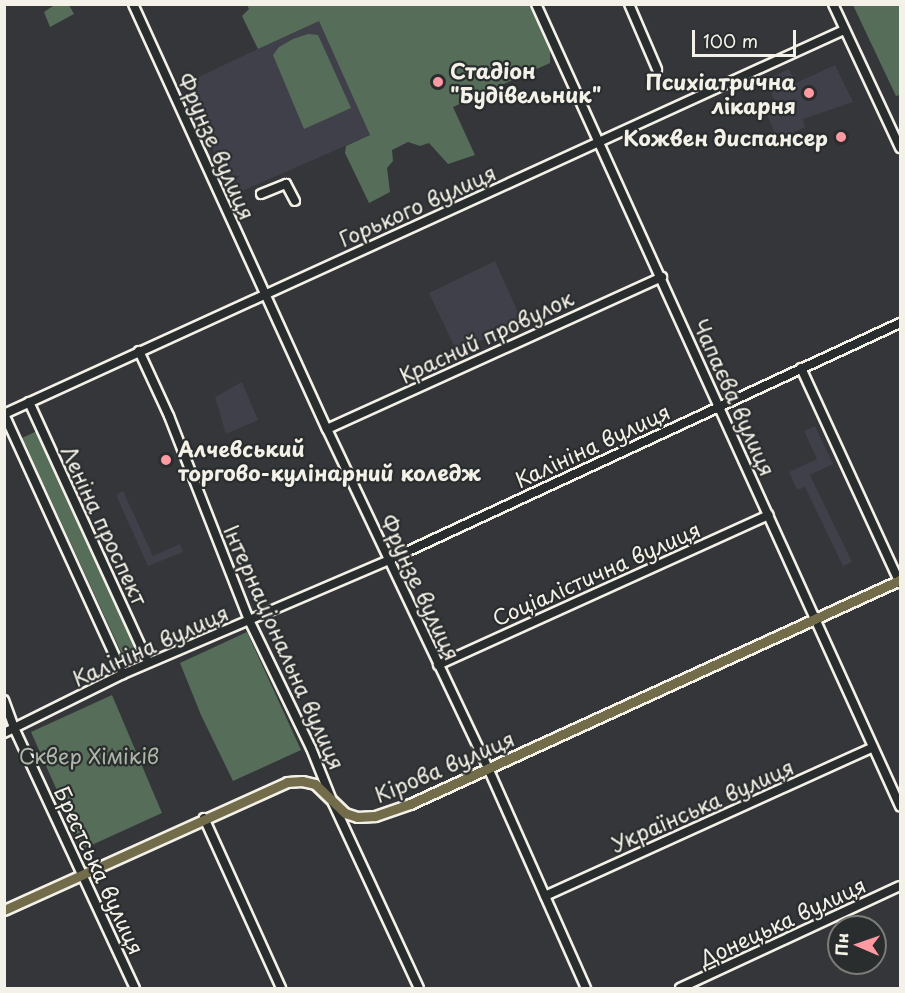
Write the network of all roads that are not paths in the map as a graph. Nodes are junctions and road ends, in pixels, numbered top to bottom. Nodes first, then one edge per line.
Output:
1 (133, 4) edge
2 (536, 4) edge
3 (629, 4) edge
4 (833, 4) edge
5 (844, 30) junction
6 (657, 69) dead end
7 (599, 142) junction
8 (900, 148) edge
9 (261, 194) dead end
10 (295, 201) dead end
11 (662, 277) junction
12 (264, 294) junction
13 (900, 323) edge
14 (139, 351) junction
15 (801, 368) junction
16 (29, 402) junction
17 (719, 406) junction
18 (4, 414) edge
19 (327, 429) junction
20 (769, 515) junction
21 (389, 560) junction
22 (900, 581) edge
23 (816, 619) junction
24 (249, 620) junction
25 (148, 662) junction
26 (438, 665) junction
27 (123, 674) junction
28 (4, 700) edge
29 (15, 730) junction
30 (4, 733) edge
31 (873, 747) junction
32 (488, 768) junction
33 (333, 803) junction
34 (900, 806) edge
35 (204, 818) junction
36 (81, 874) junction
37 (900, 886) edge
38 (545, 896) junction
39 (4, 910) edge
40 (135, 988) edge
41 (281, 988) edge
42 (419, 988) edge
43 (586, 988) edge
44 (680, 988) edge

1 - 12 street, Фрунзе вулиця
2 - 7 street, Чапаєва вулиця
3 - 6 street
4 - 5 street
5 - 7 street, Горького вулиця
5 - 8 street
7 - 11 street, Чапаєва вулиця
7 - 12 street, Горького вулиця
9 - 10 street
11 - 17 street, Чапаєва вулиця
11 - 19 street, Красний провулок
12 - 14 street, Горького вулиця
12 - 19 street, Фрунзе вулиця
13 - 15 street, Калініна вулиця
14 - 16 street, Горького вулиця
14 - 24 street, Інтернаціональна вулиця
15 - 17 street, Калініна вулиця
15 - 22 street
16 - 18 street, Горького вулиця
16 - 25 street, Леніна проспект
17 - 20 street, Чапаєва вулиця
17 - 21 street, Калініна вулиця
18 - 27 street
19 - 21 street, Фрунзе вулиця
20 - 23 street, Чапаєва вулиця
20 - 26 street, Соціалістична вулиця
21 - 24 street, Калініна вулиця
21 - 26 street, Фрунзе вулиця
22 - 23 main road, Кірова вулиця
23 - 31 street, Чапаєва вулиця
23 - 32 main road, Кірова вулиця
24 - 25 street, Калініна вулиця
24 - 33 street, Інтернаціональна вулиця
25 - 27 street, Калініна вулиця
26 - 32 street, Фрунзе вулиця
27 - 29 street, Калініна вулиця
28 - 29 street, Брестська вулиця
29 - 30 street, Калініна вулиця
29 - 36 street, Брестська вулиця
31 - 34 street, Чапаєва вулиця
31 - 38 street, Українська вулиця
32 - 33 main road, Кірова вулиця
32 - 38 street, Фрунзе вулиця
33 - 35 main road, Кірова вулиця
33 - 42 street, Інтернаціональна вулиця
35 - 36 main road, Кірова вулиця
35 - 41 street
36 - 39 main road, Кірова вулиця
36 - 40 street, Брестська вулиця
37 - 44 street, Донецька вулиця
38 - 43 street, Фрунзе вулиця

